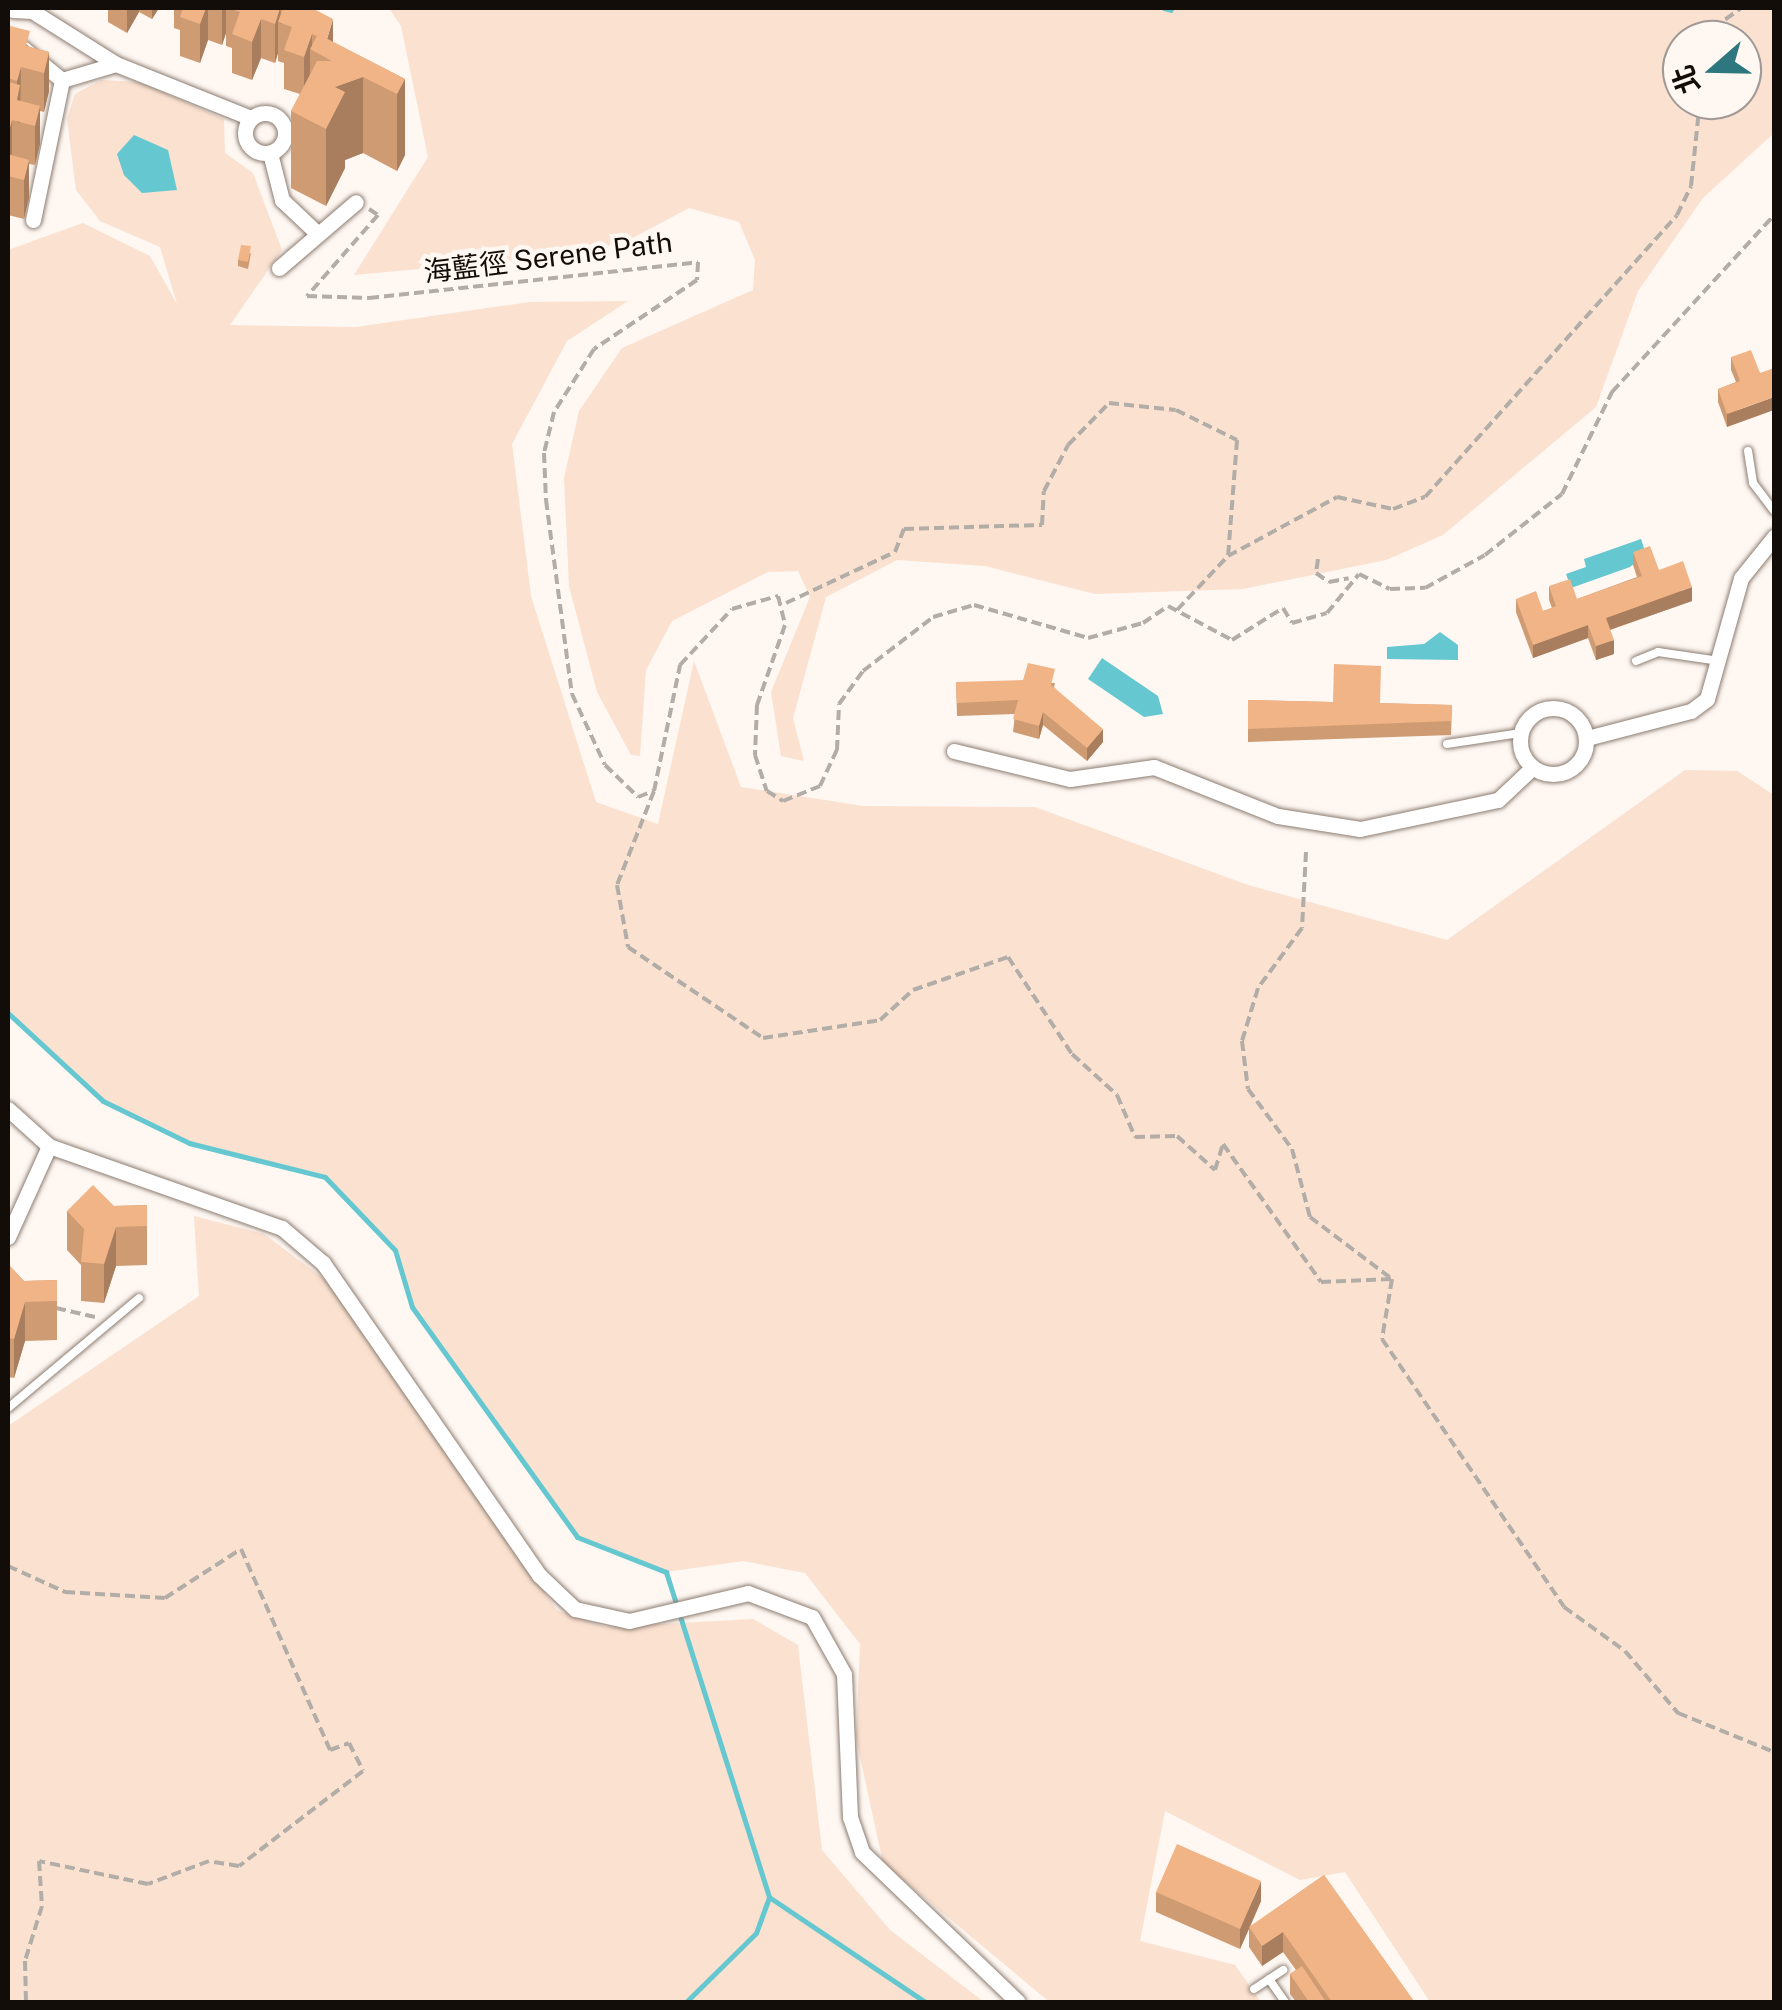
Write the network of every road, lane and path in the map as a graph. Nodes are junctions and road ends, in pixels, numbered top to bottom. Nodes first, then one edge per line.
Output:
1 (13, 9) edge
2 (8, 35) edge
3 (116, 64) junction
4 (62, 80) junction
5 (250, 118) junction
6 (1698, 120) edge
7 (270, 153) junction
8 (356, 202) dead end
9 (378, 215) dead end
10 (1774, 215) edge
11 (33, 220) dead end
12 (318, 233) junction
13 (279, 268) dead end
14 (1748, 450) dead end
15 (1774, 511) edge
16 (1774, 536) edge
17 (1228, 556) junction
18 (1318, 558) dead end
19 (1349, 578) junction
20 (786, 602) junction
21 (1177, 610) junction
22 (1636, 661) dead end
23 (1719, 661) junction
24 (1521, 733) junction
25 (1587, 738) junction
26 (1447, 744) dead end
27 (954, 750) dead end
28 (1532, 768) junction
29 (654, 792) junction
30 (1306, 852) dead end
31 (8, 1109) edge
32 (48, 1146) junction
33 (8, 1237) edge
34 (1392, 1279) junction
35 (138, 1298) dead end
36 (44, 1305) edge
37 (112, 1321) junction
38 (8, 1408) edge
39 (8, 1566) edge
40 (1774, 1752) edge
41 (1283, 1970) dead end
42 (1269, 1979) junction
43 (1254, 1989) dead end
44 (26, 2002) edge
45 (1018, 2002) edge
46 (1285, 2002) edge

1 - 2 street
1 - 3 street
2 - 4 street
3 - 4 street
3 - 5 street
4 - 11 street
5 - 7 street
5 - 7 street
6 - 17 path
7 - 12 street
8 - 12 street
9 - 29 path, 海藍徑 Serene Path
10 - 19 path
12 - 13 street
14 - 15 lane
16 - 23 street
17 - 20 path
17 - 21 path
18 - 19 path
19 - 21 path
20 - 21 path
20 - 29 path
22 - 23 lane
23 - 25 street
24 - 25 street
24 - 26 lane
24 - 28 street
25 - 28 street
27 - 28 street
29 - 34 path
30 - 34 path
31 - 32 street
32 - 33 street
32 - 45 street
34 - 40 path
35 - 37 lane
36 - 37 path
37 - 38 lane
39 - 44 path
41 - 42 lane
42 - 43 lane
42 - 46 lane

